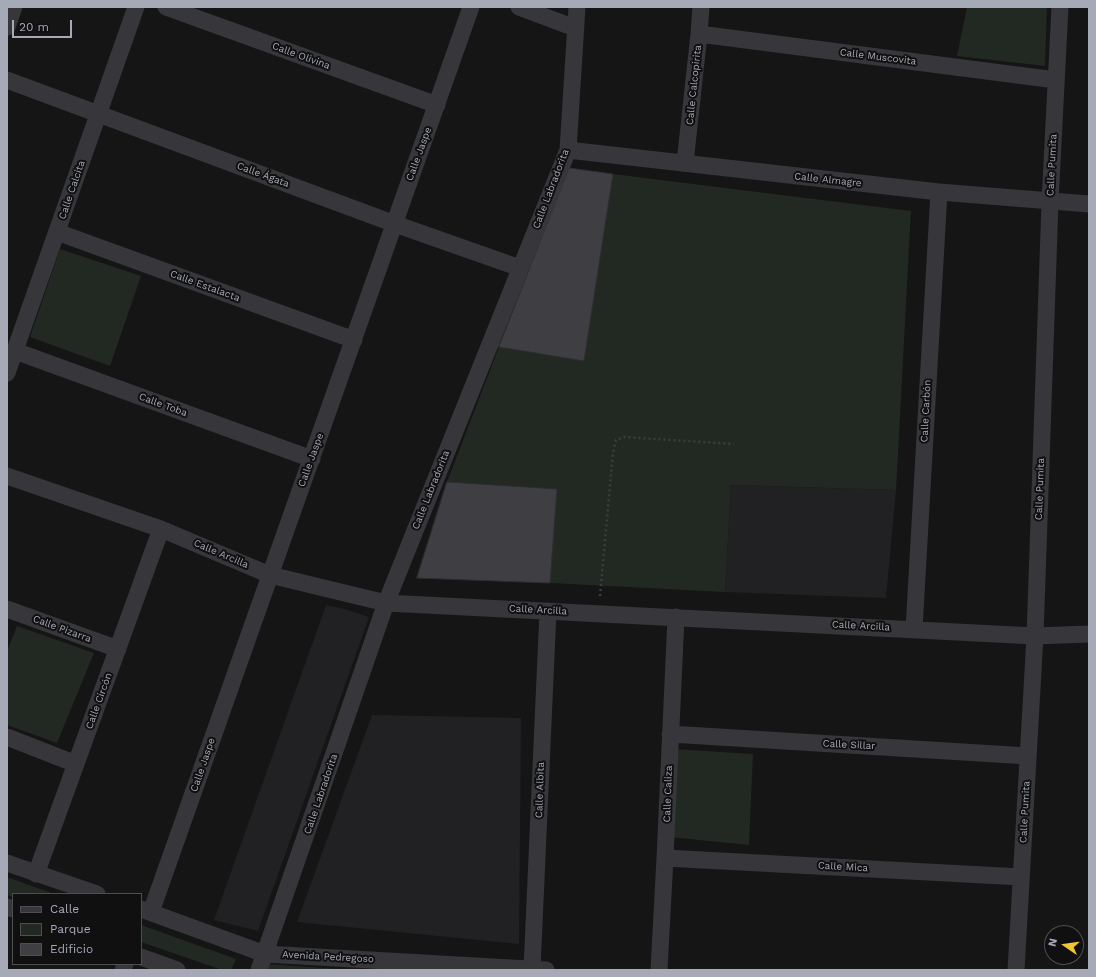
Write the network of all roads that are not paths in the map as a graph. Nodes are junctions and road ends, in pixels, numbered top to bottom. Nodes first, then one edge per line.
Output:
1 (14, 7) edge
2 (136, 7) edge
3 (166, 7) edge
4 (471, 7) edge
5 (519, 7) edge
6 (577, 7) edge
7 (701, 7) edge
8 (1060, 7) edge
9 (7, 27) edge
10 (575, 28) junction
11 (699, 34) junction
12 (7, 80) edge
13 (1056, 80) junction
14 (437, 105) junction
15 (98, 114) junction
16 (568, 150) junction
17 (685, 163) junction
18 (939, 192) junction
19 (1050, 202) junction
20 (1089, 204) edge
21 (395, 224) junction
22 (57, 232) junction
23 (520, 268) junction
24 (354, 340) junction
25 (15, 352) junction
26 (7, 373) edge
27 (312, 459) junction
28 (7, 476) edge
29 (162, 529) junction
30 (270, 575) junction
31 (386, 602) junction
32 (7, 608) edge
33 (548, 611) junction
34 (676, 617) junction
35 (914, 629) junction
36 (1089, 634) edge
37 (1035, 636) junction
38 (118, 649) junction
39 (670, 734) junction
40 (7, 737) edge
41 (1028, 756) junction
42 (76, 764) junction
43 (665, 858) junction
44 (7, 863) edge
45 (36, 874) junction
46 (1022, 877) junction
47 (94, 893) edge
48 (146, 910) edge
49 (265, 954) junction
50 (142, 957) edge
51 (177, 970) edge
52 (259, 970) edge
53 (539, 970) edge
54 (659, 970) edge
55 (1016, 970) edge

1 - 9 street
2 - 15 street, Calle Calcita
3 - 14 street, Calle Olivina
4 - 14 street, Calle Jaspe
5 - 10 street
6 - 10 street, Calle Labradorita
7 - 11 street, Calle Calcopirita
8 - 13 street, Calle Pumita
10 - 16 street, Calle Labradorita
11 - 13 street, Calle Muscovita
11 - 17 street, Calle Calcopirita
12 - 15 street, Calle Ágata
13 - 19 street, Calle Pumita
14 - 21 street, Calle Jaspe
15 - 21 street, Calle Ágata
15 - 22 street, Calle Calcita
16 - 17 street, Calle Almagre
16 - 23 street, Calle Labradorita
17 - 18 street, Calle Almagre
18 - 19 street, Calle Almagre
18 - 35 street, Calle Carbón
19 - 20 street, Calle Almagre
19 - 37 street, Calle Pumita
21 - 23 street, Calle Ágata
21 - 24 street, Calle Jaspe
22 - 24 street, Calle Estalacta
22 - 25 street, Calle Calcita
23 - 31 street, Calle Labradorita
24 - 27 street, Calle Jaspe
25 - 26 street, Calle Calcita
25 - 27 street, Calle Toba
27 - 30 street, Calle Jaspe
28 - 29 street, Calle Arcilla
29 - 30 street, Calle Arcilla
29 - 38 street, Calle Circón
30 - 31 street, Calle Arcilla
30 - 48 street, Calle Jaspe
31 - 33 street, Calle Arcilla
31 - 49 street, Calle Labradorita
32 - 38 street, Calle Pizarra
33 - 34 street, Calle Arcilla
33 - 53 street, Calle Albita
34 - 35 street, Calle Arcilla
34 - 39 street, Calle Caliza
35 - 37 street, Calle Arcilla
36 - 37 street, Calle Arcilla
37 - 41 street, Calle Pumita
38 - 42 street, Calle Circón
39 - 41 street, Calle Sillar
39 - 43 street, Calle Caliza
40 - 42 street
41 - 46 street, Calle Pumita
42 - 45 street, Calle Circón
43 - 46 street, Calle Mica
43 - 54 street, Calle Caliza
44 - 45 street
45 - 47 street
46 - 55 street, Calle Pumita
48 - 49 street, Avenida Pedregoso
49 - 52 street, Calle Labradorita
49 - 53 street, Avenida Pedregoso
50 - 51 street

